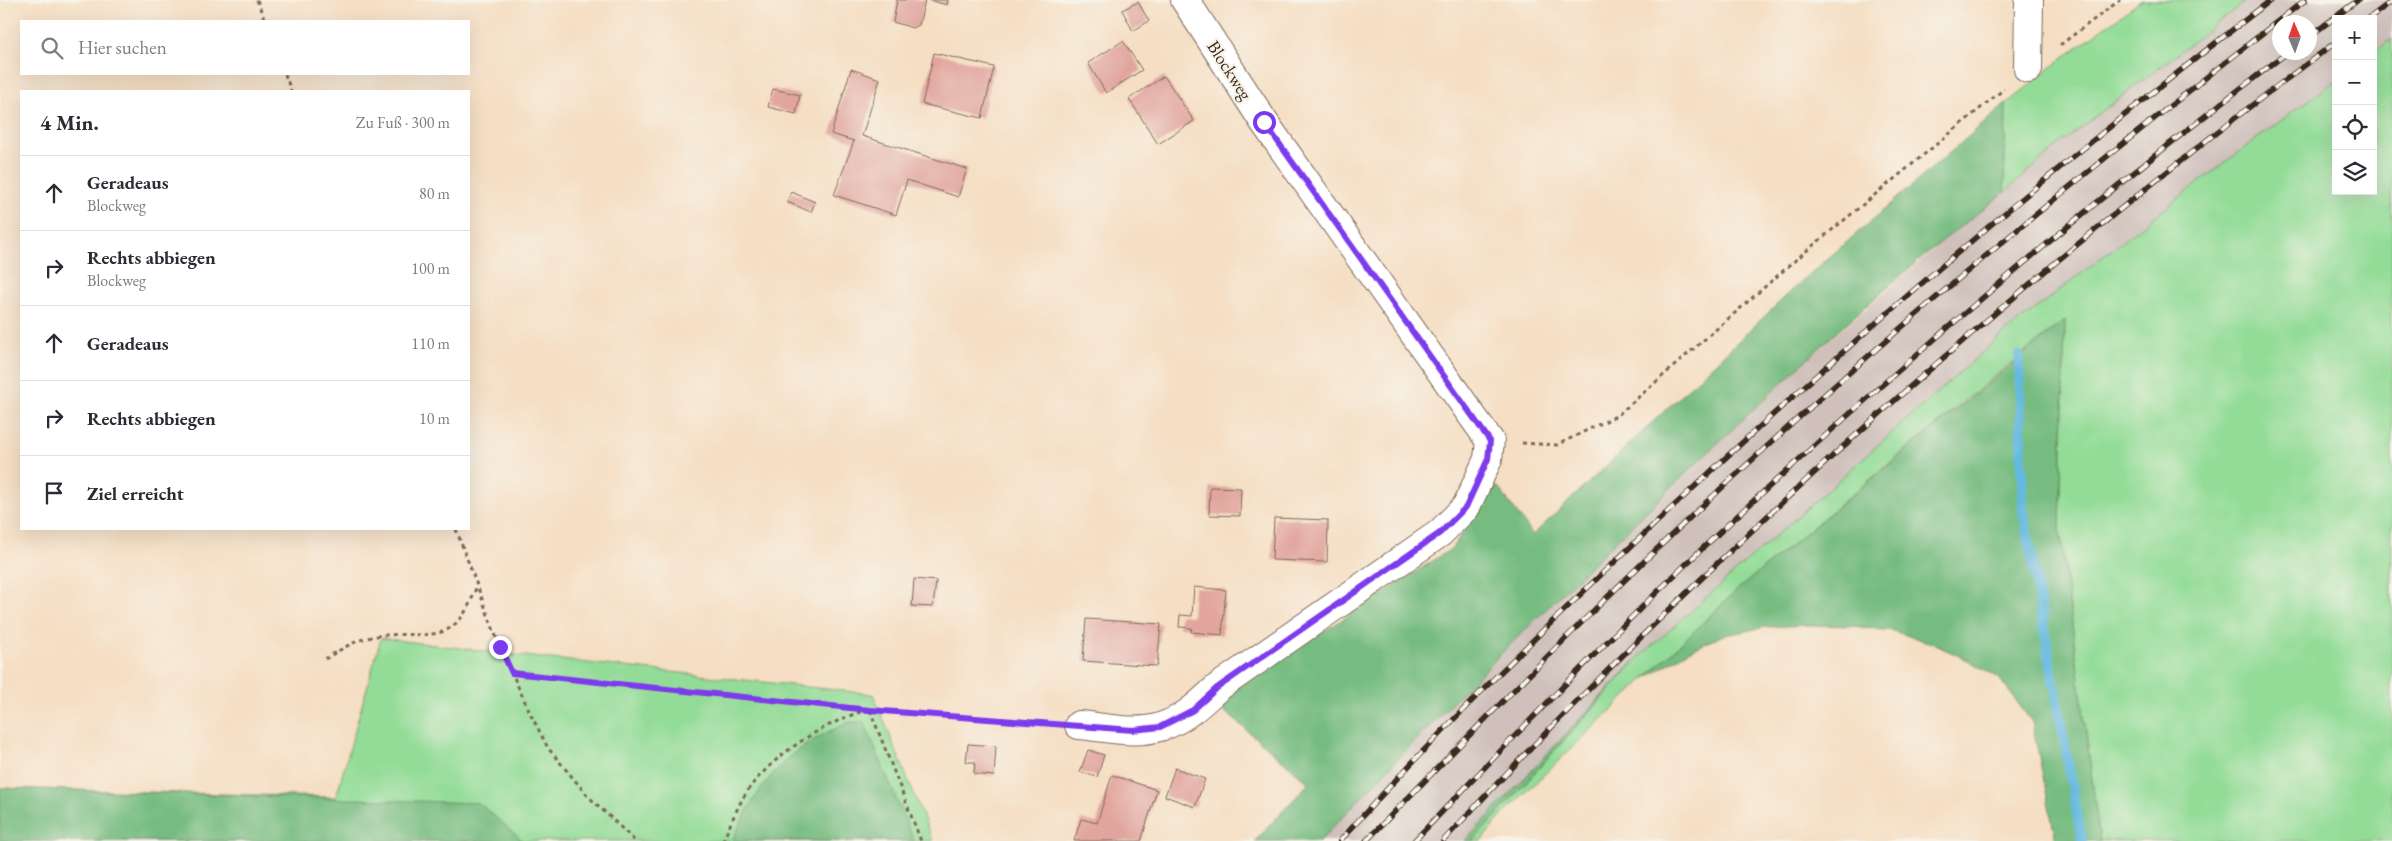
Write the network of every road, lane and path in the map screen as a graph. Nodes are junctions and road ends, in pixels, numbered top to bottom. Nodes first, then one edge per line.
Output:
1 (257, 0) edge
2 (1185, 0) edge
3 (2029, 0) edge
4 (2120, 0) edge
5 (265, 20) edge
6 (2028, 69) junction
7 (285, 75) edge
8 (292, 90) edge
9 (1490, 441) junction
10 (456, 530) edge
11 (477, 585) junction
12 (325, 658) dead end
13 (512, 673) junction
14 (868, 710) junction
15 (1079, 725) joint
16 (635, 841) edge
17 (723, 841) edge
18 (921, 841) edge

1 - 5 path
2 - 9 street, Blockweg
3 - 6 street
4 - 6 path
6 - 9 path
7 - 8 path
9 - 15 street
10 - 11 path
11 - 12 path
11 - 13 path
13 - 14 path
13 - 16 path
14 - 15 path
14 - 17 path
14 - 18 path

